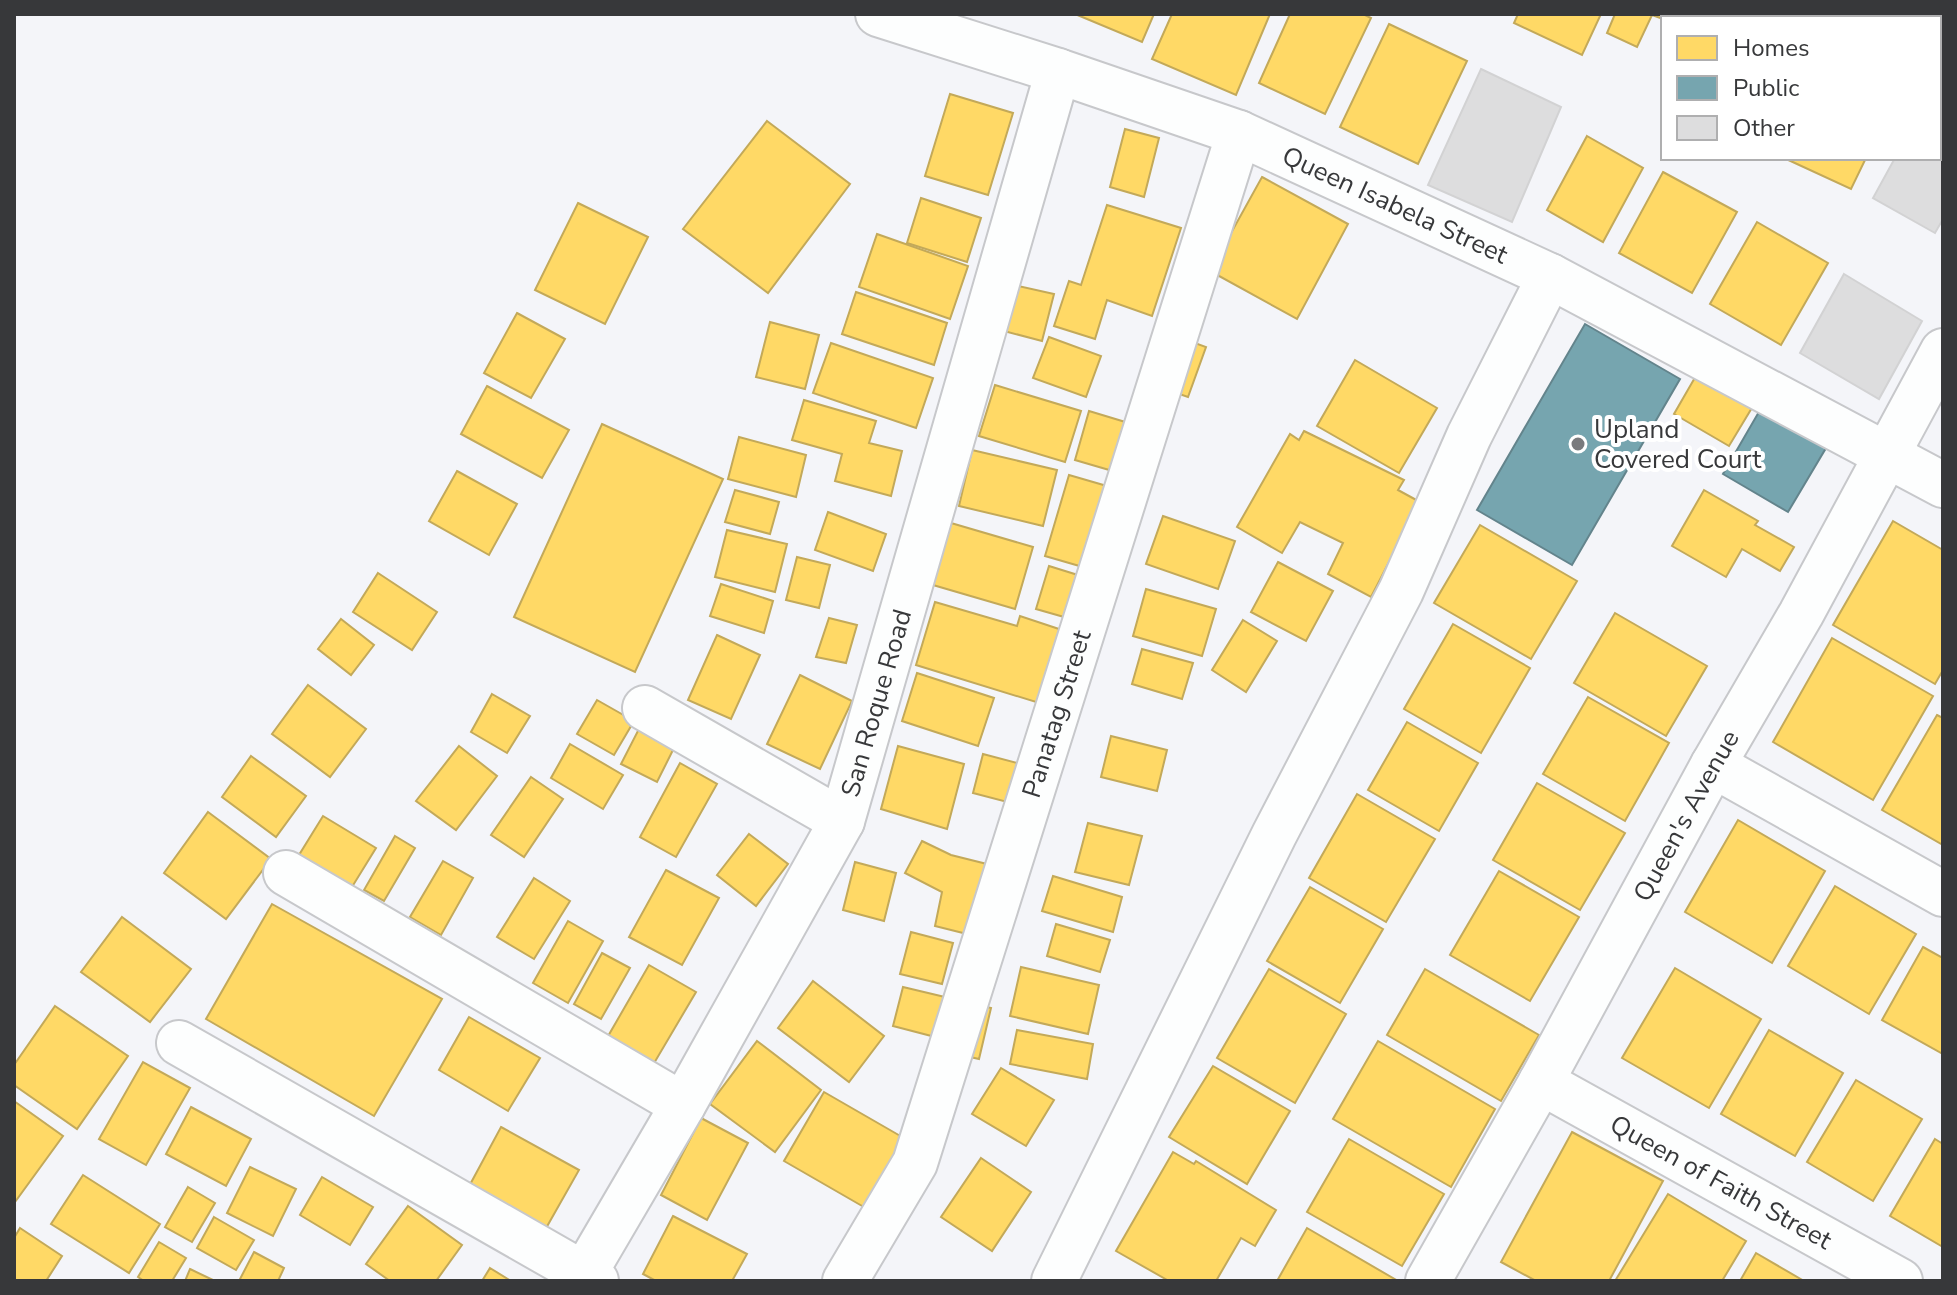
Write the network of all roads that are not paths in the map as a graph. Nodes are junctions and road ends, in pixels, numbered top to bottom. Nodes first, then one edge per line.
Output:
1 (878, 14) edge
2 (1058, 71) junction
3 (1239, 133) junction
4 (1550, 276) junction
5 (1943, 351) edge
6 (1887, 453) junction
7 (1943, 485) edge
8 (645, 708) dead end
9 (1713, 765) junction
10 (842, 821) junction
11 (286, 873) dead end
12 (1943, 894) edge
13 (179, 1043) dead end
14 (1541, 1082) junction
15 (683, 1105) junction
16 (590, 1278) edge
17 (845, 1281) edge
18 (1054, 1281) edge
19 (1428, 1281) edge
20 (1900, 1281) edge

1 - 2 street, Queen Isabela Street
2 - 3 street, Queen Isabela Street
2 - 10 street, San Roque Road
3 - 4 street, Queen Isabela Street
3 - 17 street, Panatag Street
4 - 6 street, Queen Isabela Street
4 - 18 street
5 - 6 street, Queen's Avenue
6 - 7 street, Queen Isabela Street
6 - 9 street, Queen's Avenue
8 - 10 street
9 - 12 street
9 - 14 street, Queen's Avenue
10 - 15 street, San Roque Road
11 - 15 street
13 - 16 street
14 - 19 street, Queen's Avenue
14 - 20 street, Queen of Faith Street
15 - 16 street, San Roque Road

